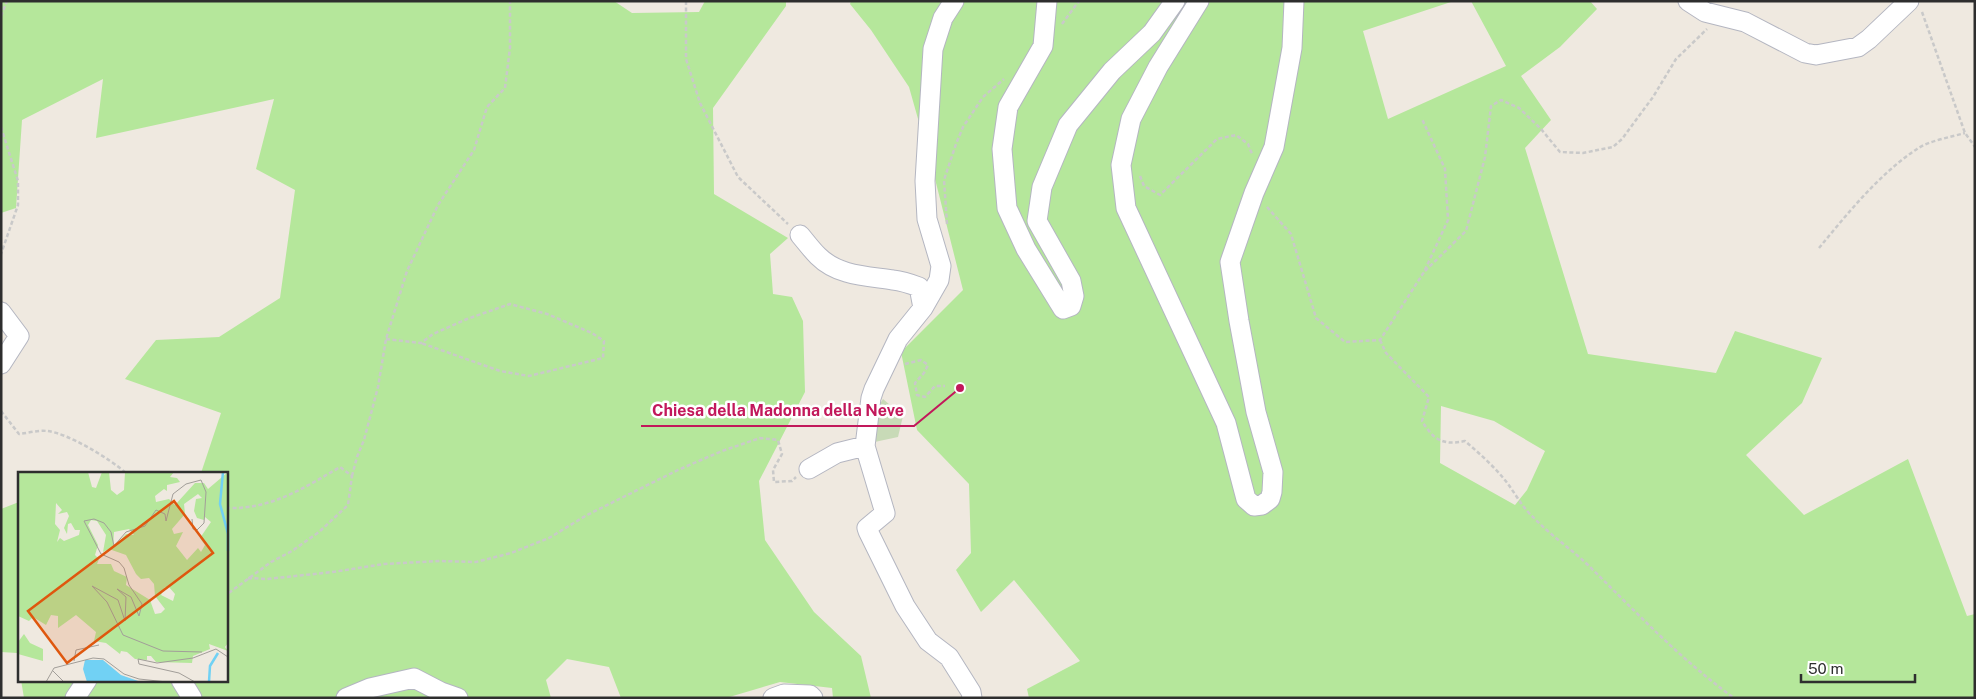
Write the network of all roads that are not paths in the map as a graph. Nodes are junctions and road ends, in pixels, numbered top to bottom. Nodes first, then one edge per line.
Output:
1 (954, 1) edge
2 (1047, 1) edge
3 (1175, 1) edge
4 (1199, 1) edge
5 (1294, 1) edge
6 (1688, 1) edge
7 (1916, 6) edge
8 (800, 235) road end
9 (923, 308) junction
10 (1, 312) edge
11 (1, 364) edge
12 (865, 446) junction
13 (809, 469) road end
14 (86, 682) edge
15 (182, 682) edge
16 (75, 698) edge
17 (192, 698) edge
18 (346, 698) edge
19 (458, 698) edge
20 (773, 698) edge
21 (813, 698) edge
22 (972, 698) edge

1 - 9 street
2 - 3 street
4 - 5 street
6 - 7 street
8 - 9 street
9 - 12 street
10 - 11 street
12 - 13 street
12 - 22 street
14 - 16 street
15 - 17 street
18 - 19 street
20 - 21 street

